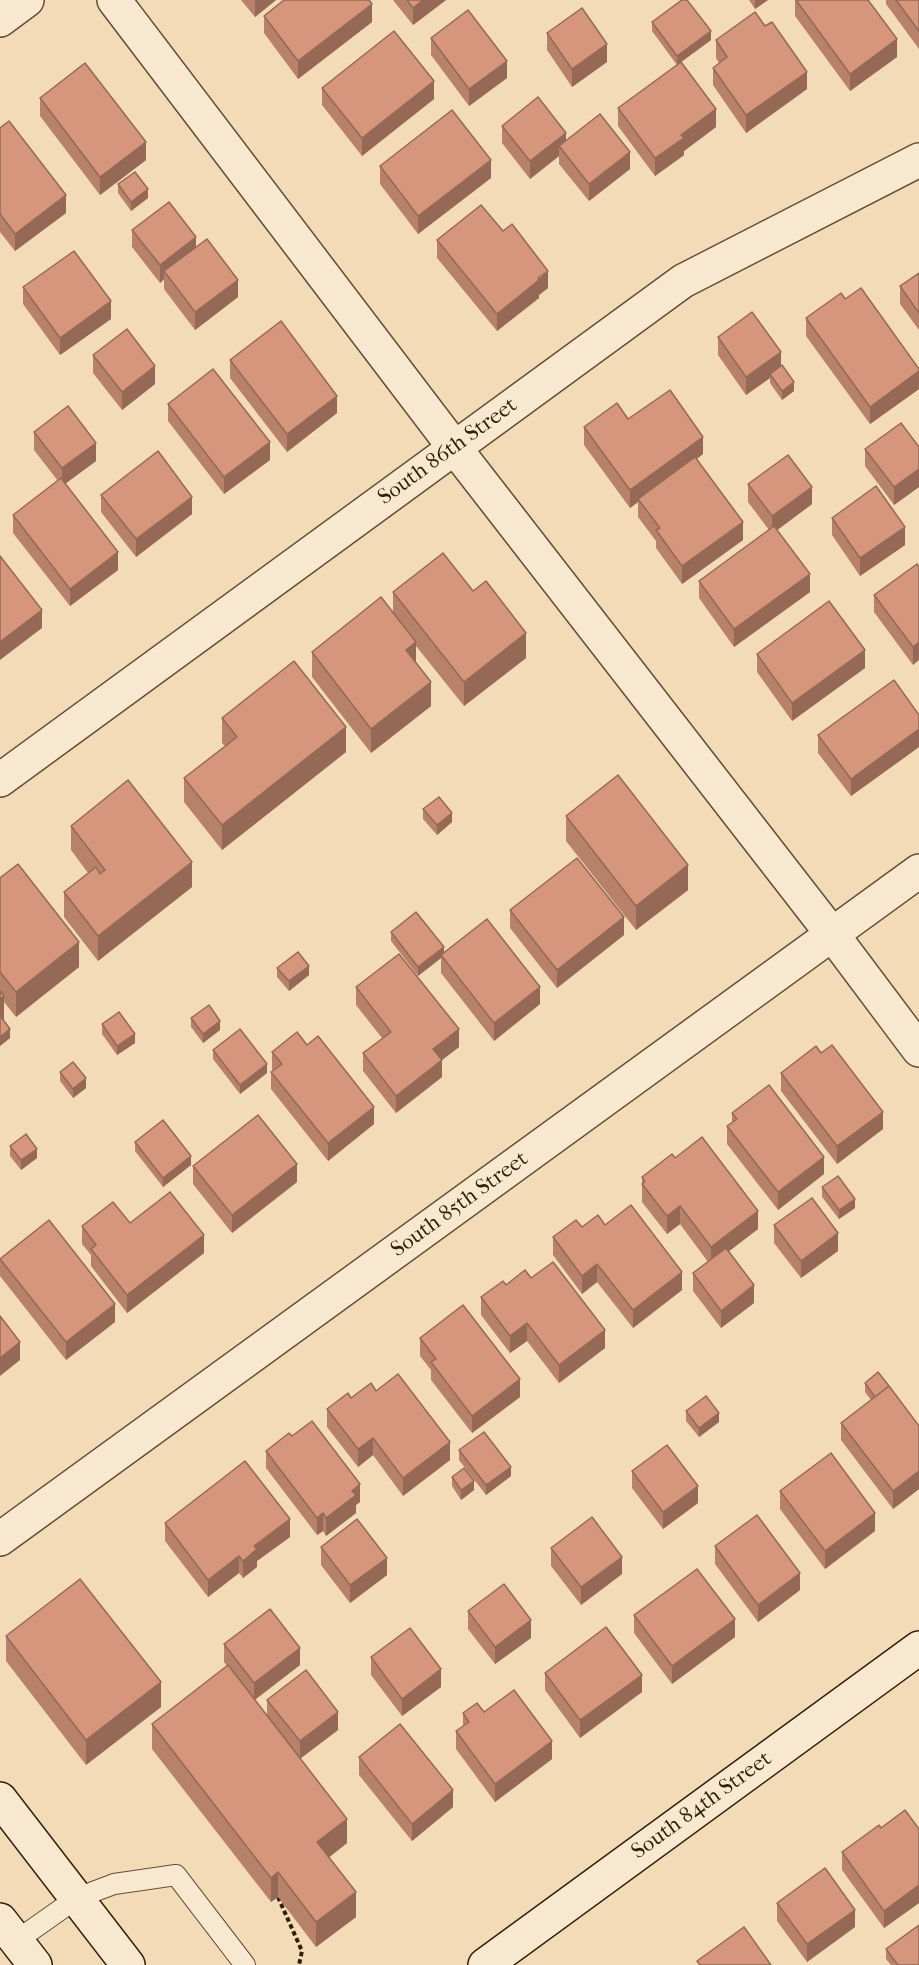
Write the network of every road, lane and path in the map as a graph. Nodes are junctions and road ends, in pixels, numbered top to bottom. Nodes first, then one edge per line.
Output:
1 (27, 0) edge
2 (114, 0) edge
3 (0, 20) edge
4 (919, 160) edge
5 (454, 447) junction
6 (0, 780) edge
7 (919, 871) edge
8 (832, 934) junction
9 (919, 1050) edge
10 (0, 1539) edge
11 (919, 1648) edge
12 (0, 1799) edge
13 (278, 1897) edge
14 (77, 1898) junction
15 (17, 1942) edge
16 (128, 1965) edge
17 (246, 1965) edge
18 (299, 1965) edge
19 (485, 1965) edge

1 - 3 street
2 - 5 street
4 - 5 street, South 86th Street
5 - 6 street, South 86th Street
5 - 8 street
7 - 8 street, South 85th Street
8 - 9 street
8 - 10 street, South 85th Street
11 - 19 street, South 84th Street
12 - 14 street
13 - 18 path
14 - 15 lane
14 - 16 street
14 - 17 lane

